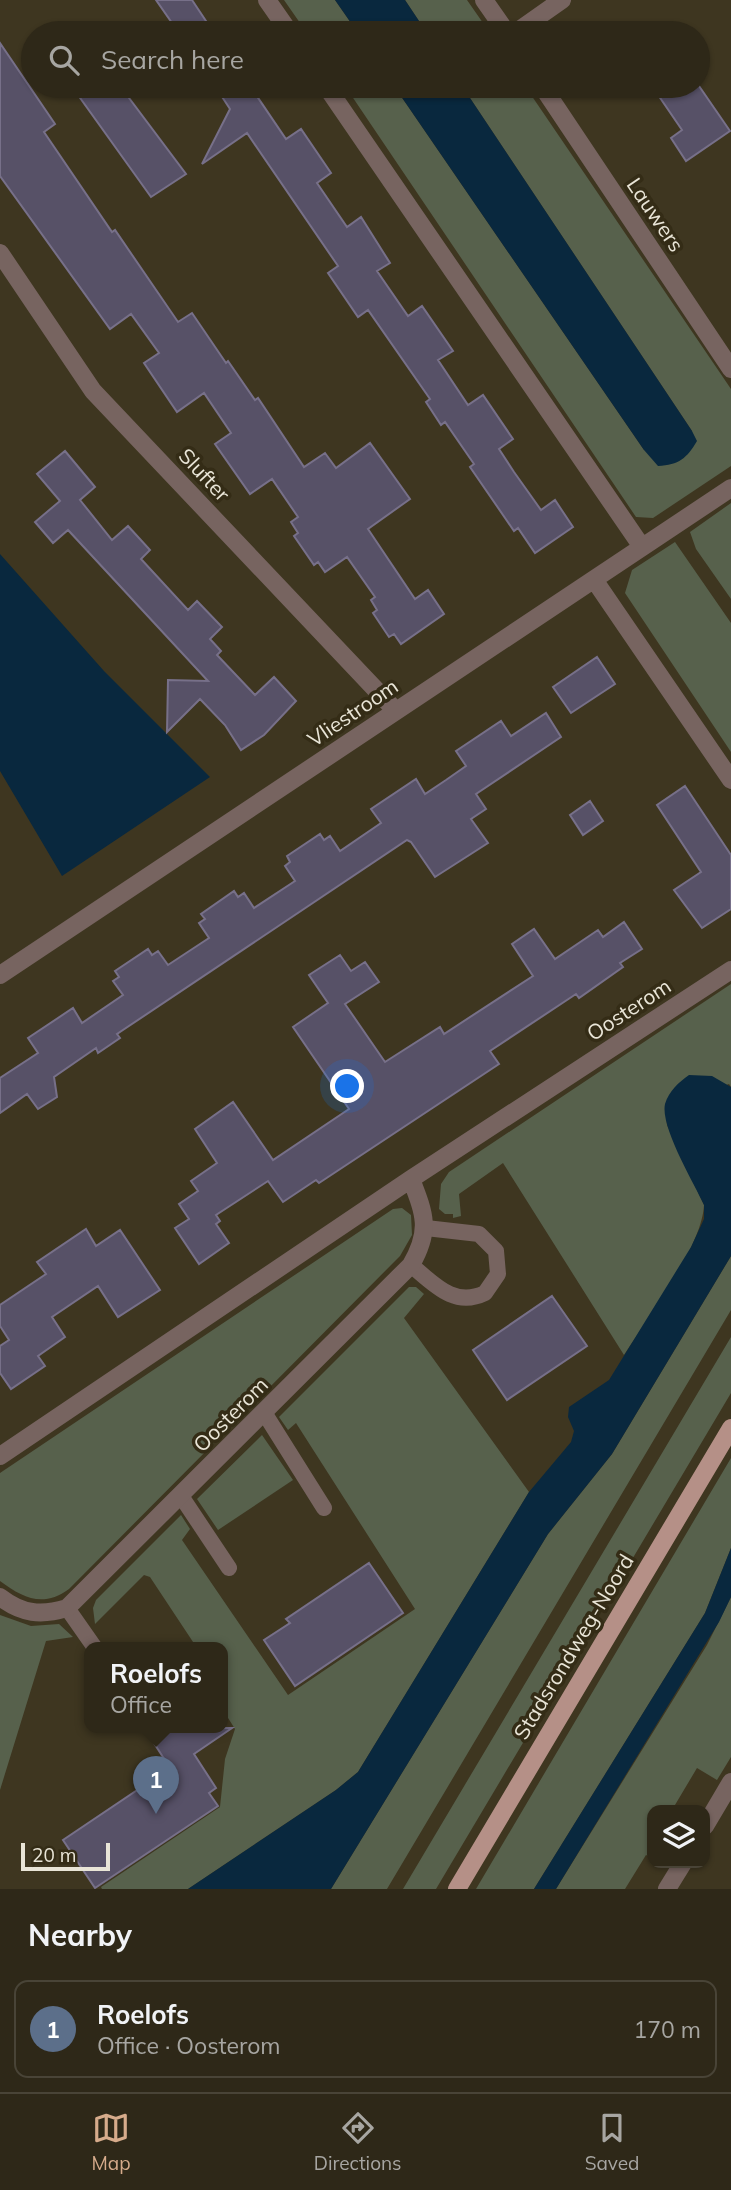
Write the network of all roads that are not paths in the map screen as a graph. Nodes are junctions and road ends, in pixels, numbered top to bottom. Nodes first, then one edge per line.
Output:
1 (267, 0) edge
2 (484, 0) edge
3 (562, 0) edge
4 (282, 21) edge
5 (499, 21) edge
6 (533, 21) edge
7 (334, 98) edge
8 (550, 98) edge
9 (0, 253) edge
10 (731, 369) edge
11 (731, 488) edge
12 (642, 547) junction
13 (595, 581) junction
14 (396, 711) junction
15 (731, 780) edge
16 (731, 970) edge
17 (0, 975) edge
18 (411, 1179) junction
19 (426, 1228) junction
20 (411, 1265) junction
21 (265, 1413) junction
22 (731, 1428) edge
23 (0, 1455) edge
24 (181, 1496) junction
25 (324, 1508) dead end
26 (229, 1569) dead end
27 (0, 1597) edge
28 (67, 1608) junction
29 (91, 1642) edge
30 (731, 1782) edge
31 (710, 1818) edge
32 (680, 1868) edge
33 (457, 1889) edge
34 (667, 1889) edge

1 - 4 street
2 - 5 street
3 - 6 street
7 - 12 street
8 - 10 street, Lauwers
9 - 14 street, Slufter
11 - 12 street, Vliestroom
12 - 13 street, Vliestroom
13 - 14 street, Vliestroom
13 - 15 street
14 - 17 street, Vliestroom
16 - 18 street, Oosterom
18 - 19 street
18 - 23 street, Oosterom
19 - 20 street, Oosterom
19 - 20 lane
20 - 21 street, Oosterom
21 - 24 street, Oosterom
21 - 25 lane
22 - 33 main road, Stadsrondweg-Noord
24 - 26 lane
24 - 28 street, Oosterom
27 - 28 street
28 - 29 lane
30 - 31 street
32 - 34 street

